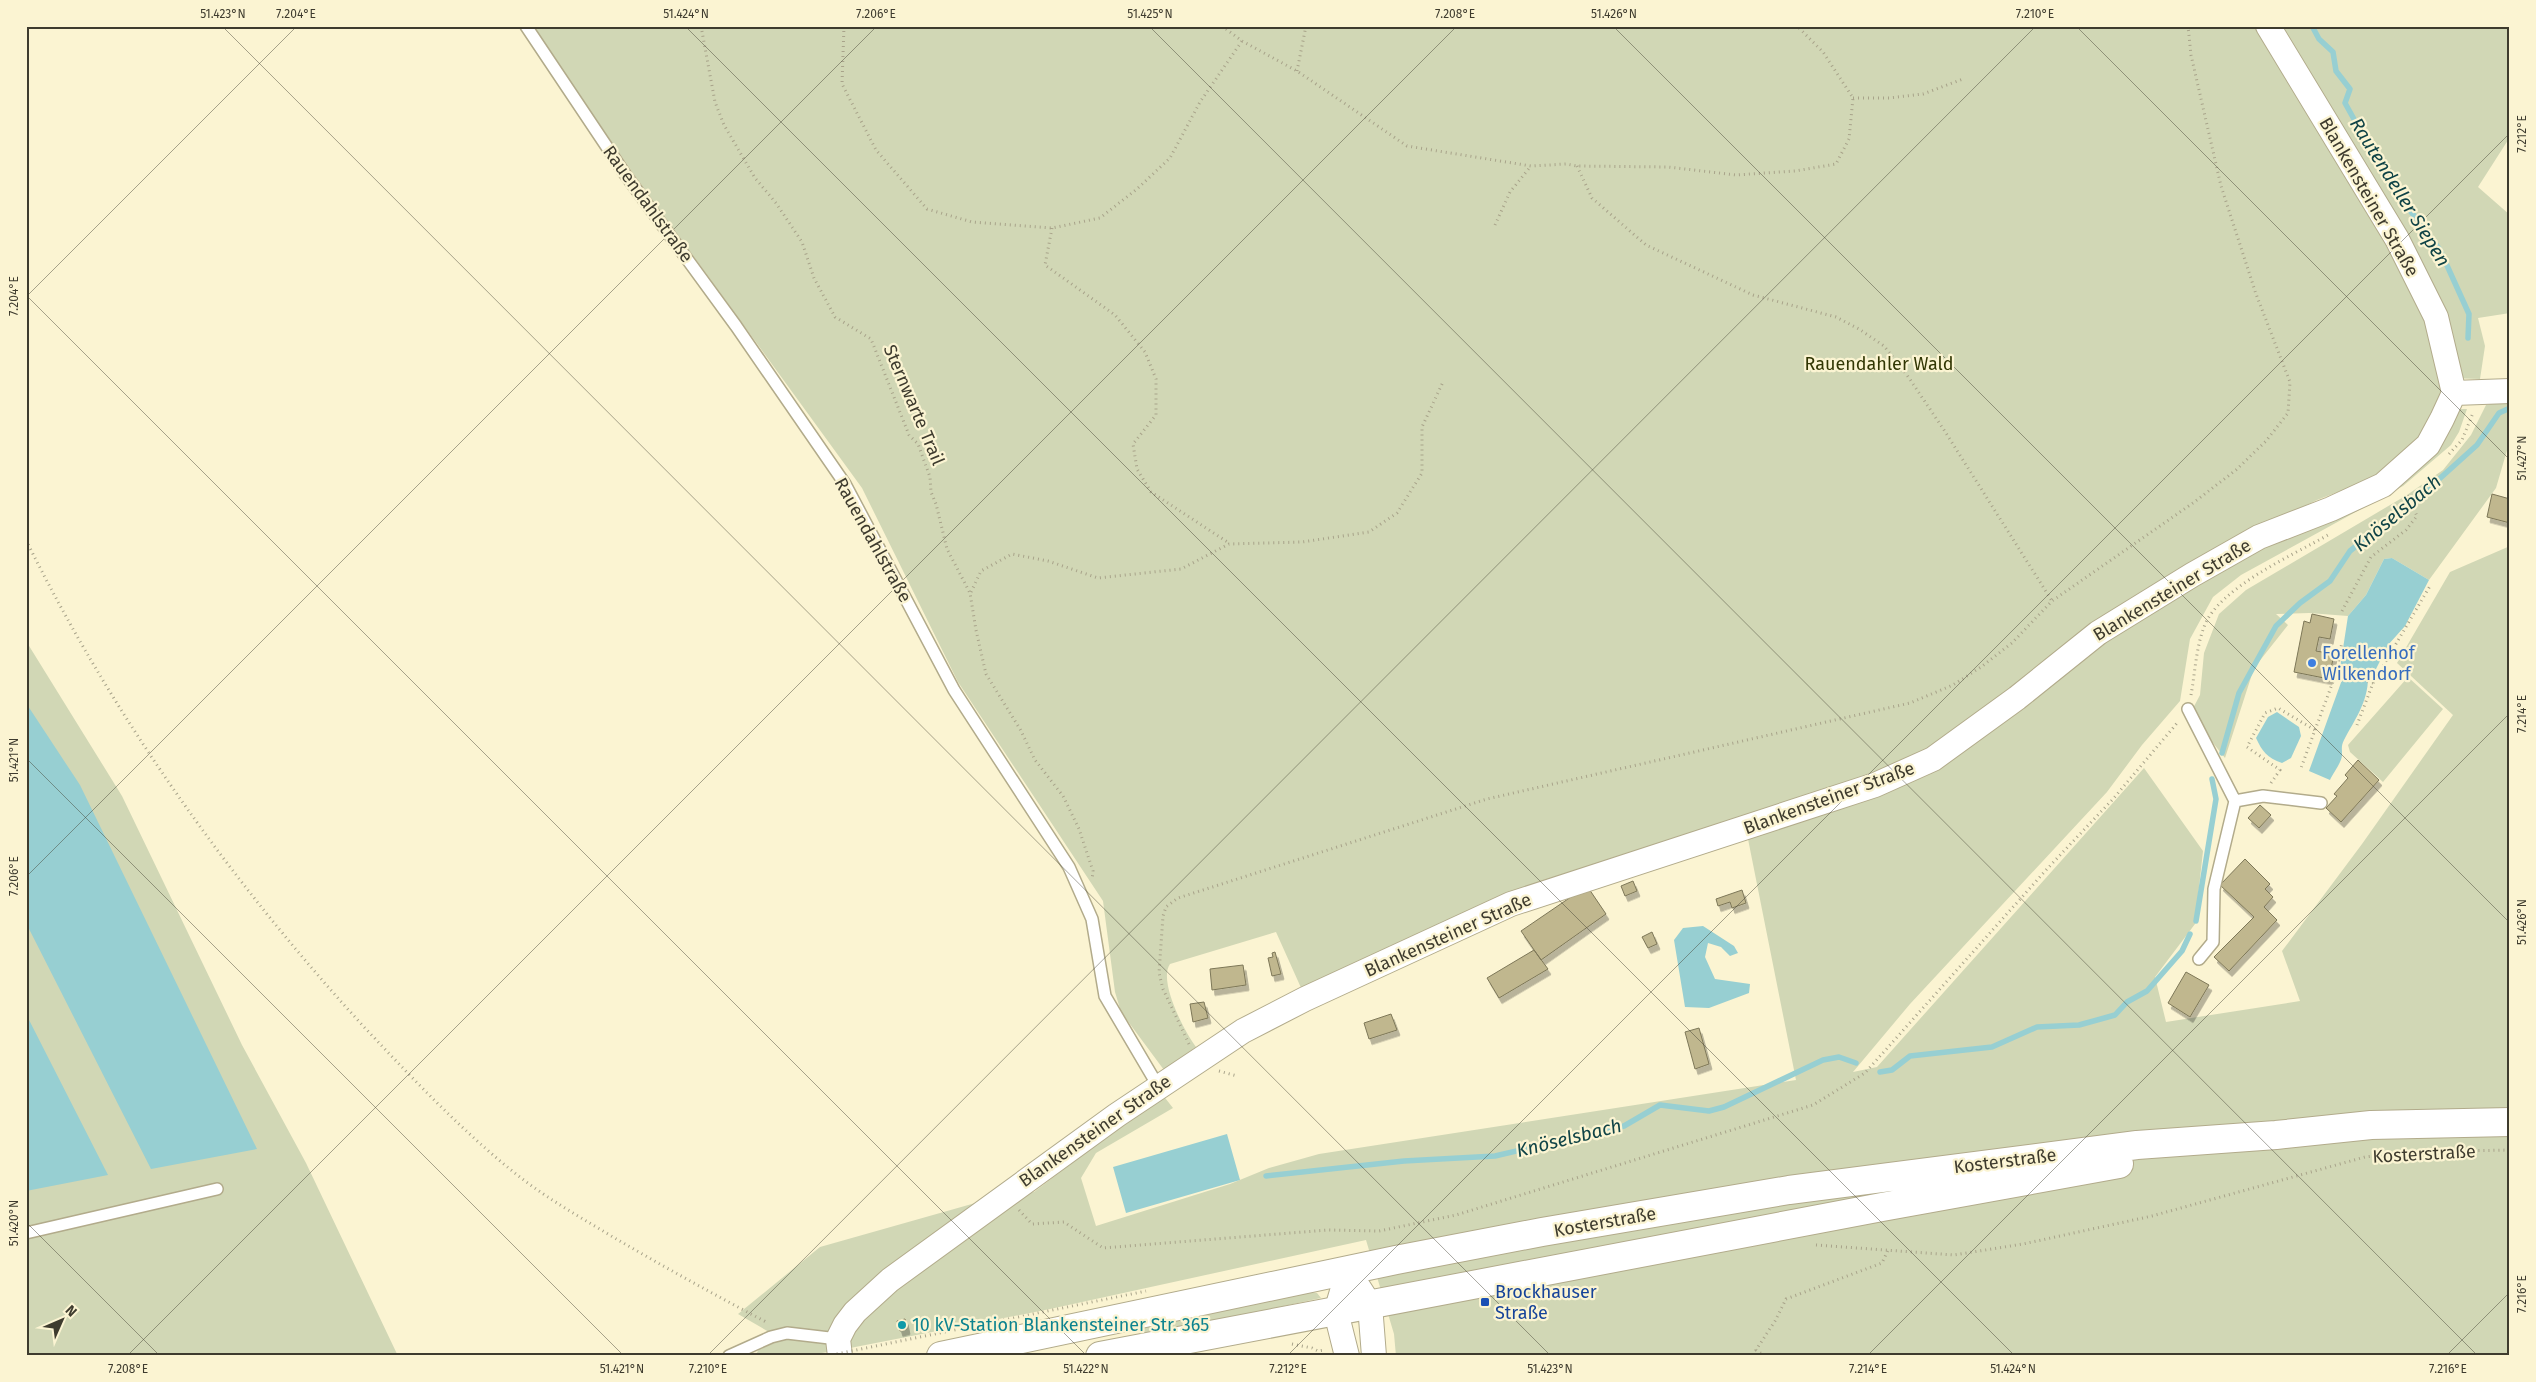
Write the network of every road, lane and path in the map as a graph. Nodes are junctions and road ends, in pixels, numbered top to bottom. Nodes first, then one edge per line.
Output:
1 (526, 26) edge
2 (701, 26) edge
3 (844, 26) edge
4 (1222, 26) edge
5 (1306, 26) edge
6 (1798, 26) edge
7 (2188, 26) edge
8 (2268, 26) edge
9 (1242, 41) junction
10 (1297, 72) junction
11 (1963, 79) dead end
12 (1853, 98) junction
13 (1531, 166) junction
14 (1577, 166) junction
15 (1495, 225) dead end
16 (1052, 228) junction
17 (1443, 382) dead end
18 (2510, 391) edge
19 (2478, 393) junction
20 (2454, 394) junction
21 (2447, 456) dead end
22 (2408, 497) dead end
23 (2330, 534) dead end
24 (26, 540) edge
25 (1230, 544) junction
26 (2430, 586) dead end
27 (970, 593) junction
28 (2052, 600) junction
29 (2342, 611) dead end
30 (2342, 642) dead end
31 (2337, 671) junction
32 (2373, 683) junction
33 (2188, 709) junction
34 (2357, 725) dead end
35 (2315, 730) junction
36 (2301, 768) dead end
37 (2263, 796) junction
38 (2235, 801) junction
39 (2321, 803) dead end
40 (1082, 896) junction
41 (2199, 959) dead end
42 (1198, 1060) junction
43 (1158, 1086) junction
44 (2510, 1122) edge
45 (2276, 1136) junction
46 (2510, 1150) edge
47 (217, 1189) dead end
48 (1026, 1218) dead end
49 (26, 1233) edge
50 (1815, 1244) dead end
51 (1888, 1250) junction
52 (1348, 1270) junction
53 (1149, 1302) junction
54 (1370, 1305) junction
55 (1336, 1312) junction
56 (787, 1333) junction
57 (835, 1350) edge
58 (729, 1356) edge
59 (941, 1356) edge
60 (1100, 1356) edge
61 (1347, 1356) edge
62 (1374, 1356) edge
63 (1764, 1356) edge

1 - 40 lane, Rauendahlstraße
2 - 27 path, Sternwarte Trail
3 - 16 path
4 - 9 path
5 - 10 path
6 - 12 path
7 - 28 path
8 - 20 street, Blankensteiner Straße
9 - 10 path
9 - 16 path
10 - 13 path
11 - 12 path
12 - 14 path
13 - 14 path
13 - 15 path
14 - 28 path
16 - 25 path
17 - 25 path
18 - 19 street
19 - 20 street
19 - 21 path
20 - 42 street, Blankensteiner Straße
22 - 29 path
23 - 33 path, Blankensteiner Straße
24 - 56 path
25 - 27 path
26 - 32 path
27 - 40 path, Sternwarte Trail
28 - 42 path
30 - 31 path
31 - 32 path
31 - 35 path
32 - 34 path
33 - 38 lane
33 - 48 path
35 - 36 path
35 - 37 path
37 - 38 lane
37 - 39 lane
38 - 41 lane
40 - 43 lane, Rauendahlstraße
42 - 43 street, Blankensteiner Straße
43 - 57 street, Blankensteiner Straße
44 - 45 main road, Kosterstraße
45 - 52 main road, Kosterstraße
45 - 54 main road, Kosterstraße
46 - 51 path, Kosterstraße
47 - 49 lane
50 - 51 path, Kosterstraße
51 - 63 path
52 - 53 main road, Kosterstraße
52 - 54 street
52 - 55 street
53 - 57 path, bridge
53 - 59 main road, Kosterstraße
54 - 55 main road, Kosterstraße
54 - 62 street
55 - 60 main road, Kosterstraße
55 - 61 street
56 - 57 lane
56 - 58 lane

